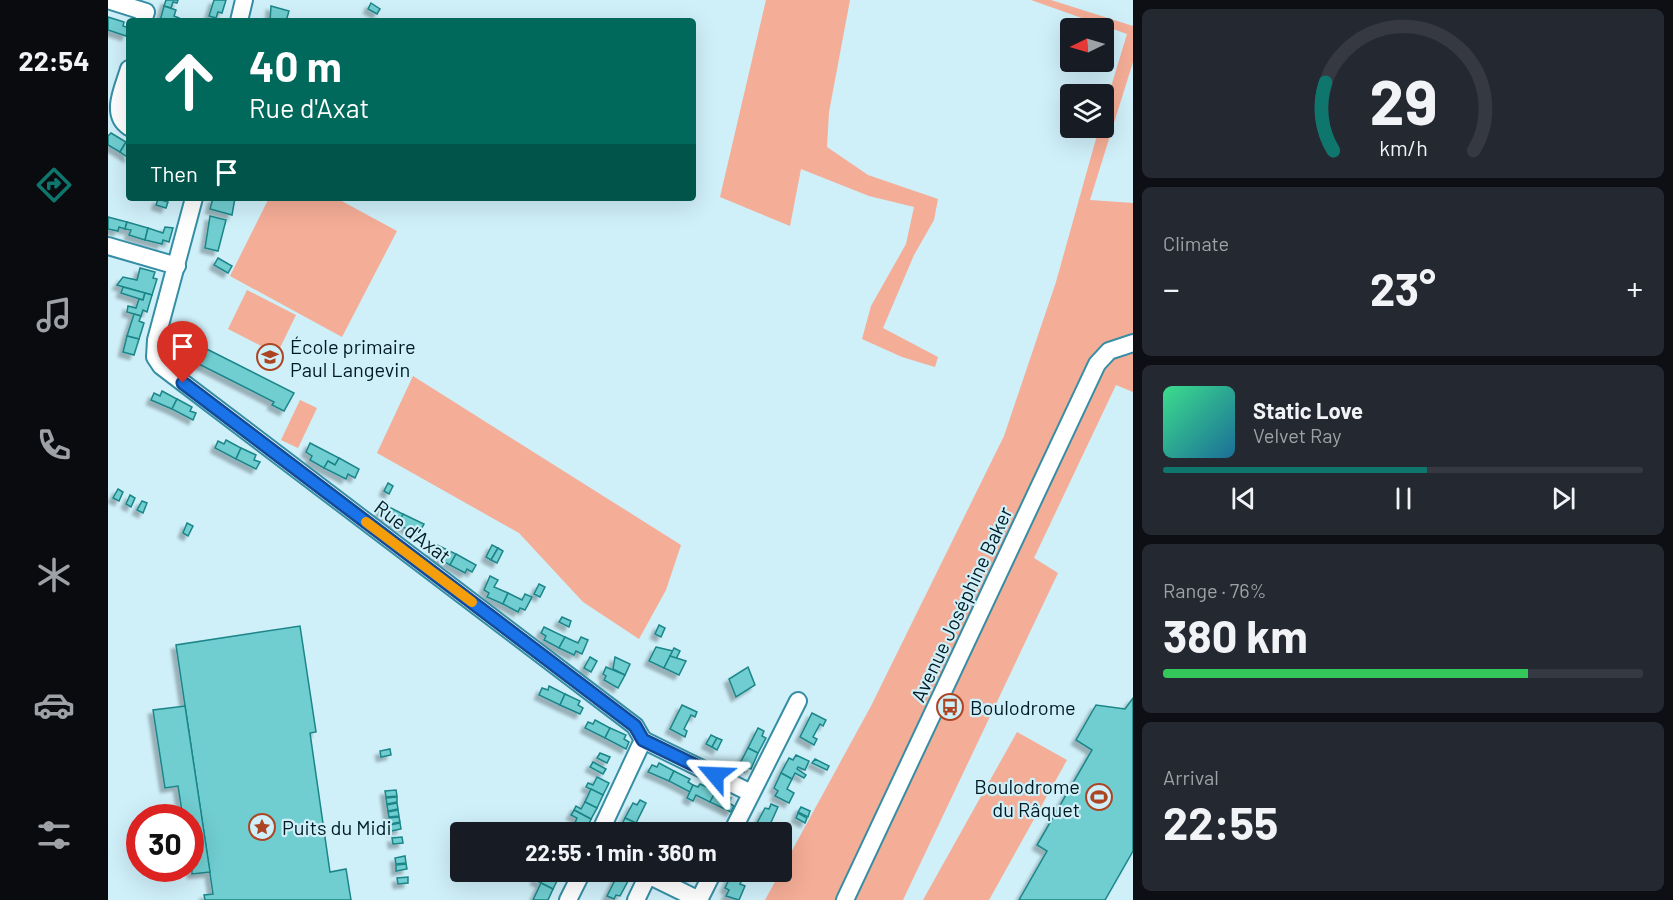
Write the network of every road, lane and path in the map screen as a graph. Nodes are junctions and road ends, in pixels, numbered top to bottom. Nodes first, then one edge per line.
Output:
1 (108, 0) edge
2 (244, 0) edge
3 (144, 18) edge
4 (240, 18) edge
5 (126, 81) edge
6 (126, 125) edge
7 (193, 201) edge
8 (108, 246) edge
9 (177, 266) junction
10 (1133, 343) edge
11 (798, 701) dead end
12 (643, 740) junction
13 (751, 793) junction
14 (605, 822) edge
15 (737, 822) edge
16 (577, 882) edge
17 (645, 882) edge
18 (662, 882) edge
19 (708, 882) edge
20 (567, 900) edge
21 (636, 900) edge
22 (845, 900) edge

1 - 3 street
2 - 4 street
5 - 6 street
7 - 9 street
8 - 9 street
9 - 12 street, Rue d'Axat
10 - 22 street, Avenue Joséphine Baker
11 - 13 street
12 - 13 street
12 - 14 street
13 - 15 street
16 - 20 street
17 - 21 street
18 - 19 street

